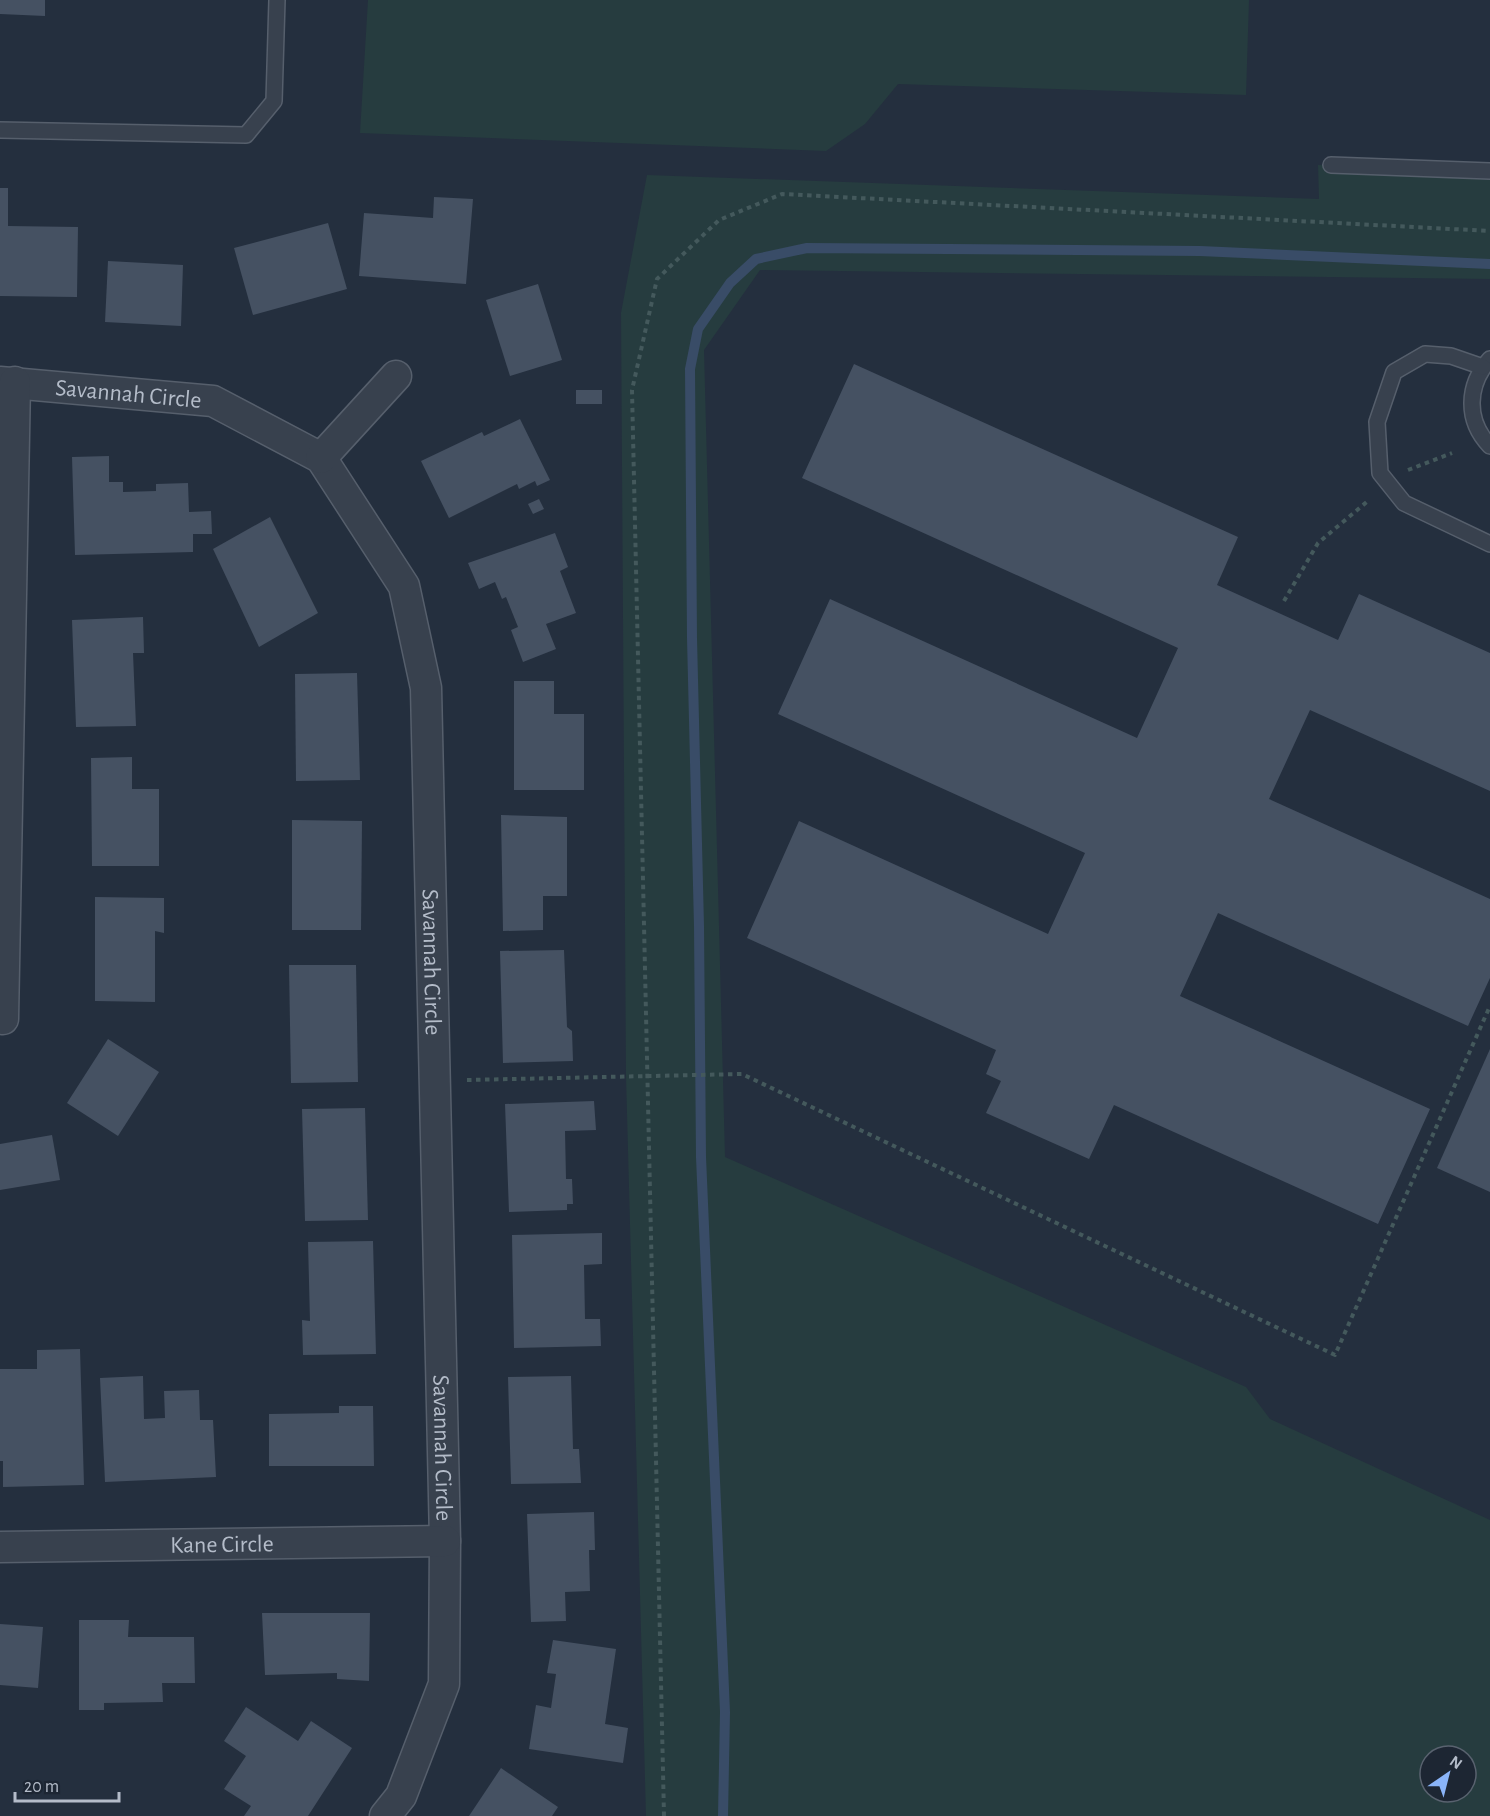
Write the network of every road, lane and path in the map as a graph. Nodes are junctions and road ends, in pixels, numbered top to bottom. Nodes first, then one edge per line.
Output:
1 (277, 0) edge
2 (0, 130) edge
3 (1331, 165) dead end
4 (1490, 171) edge
5 (1490, 231) edge
6 (1486, 363) edge
7 (396, 376) dead end
8 (7, 382) edge
9 (1490, 446) edge
10 (1452, 453) dead end
11 (321, 458) junction
12 (1405, 471) dead end
13 (1356, 510) dead end
14 (1490, 544) edge
15 (1284, 601) dead end
16 (1490, 1006) edge
17 (3, 1019) dead end
18 (648, 1076) junction
19 (436, 1081) junction
20 (445, 1540) junction
21 (0, 1547) edge
22 (385, 1816) edge
23 (664, 1816) edge

1 - 2 lane
3 - 4 lane
5 - 18 path
6 - 9 lane
6 - 14 lane
7 - 11 street
8 - 11 street, Savannah Circle
8 - 17 street
10 - 12 path
11 - 19 street, Savannah Circle
13 - 15 path
16 - 18 path
18 - 19 path
18 - 23 path
19 - 20 street, Savannah Circle
20 - 21 street, Kane Circle
20 - 22 street, Savannah Circle

